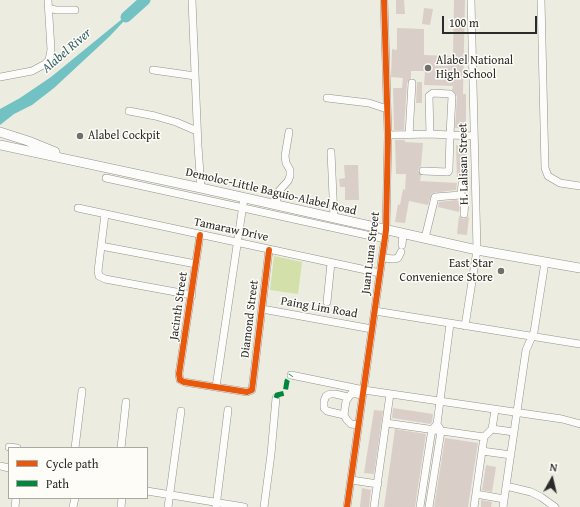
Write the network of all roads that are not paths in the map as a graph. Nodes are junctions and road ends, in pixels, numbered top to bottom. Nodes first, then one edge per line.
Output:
1 (192, 0) edge
2 (384, 0) edge
3 (471, 0) edge
4 (540, 0) edge
5 (49, 4) edge
6 (75, 10) dead end
7 (153, 70) dead end
8 (195, 76) junction
9 (0, 77) edge
10 (412, 84) dead end
11 (327, 98) dead end
12 (387, 109) junction
13 (129, 111) dead end
14 (197, 131) junction
15 (0, 132) edge
16 (289, 132) dead end
17 (430, 134) junction
18 (388, 135) junction
19 (409, 135) junction
20 (450, 135) junction
21 (474, 136) junction
22 (0, 145) edge
23 (331, 152) dead end
24 (75, 161) junction
25 (423, 171) dead end
26 (106, 178) dead end
27 (462, 184) dead end
28 (580, 186) edge
29 (202, 188) junction
30 (461, 195) junction
31 (244, 198) junction
32 (276, 205) junction
33 (78, 208) dead end
34 (243, 209) junction
35 (105, 214) junction
36 (464, 214) dead end
37 (334, 218) junction
38 (403, 234) junction
39 (200, 235) junction
40 (386, 235) junction
41 (425, 238) junction
42 (238, 243) junction
43 (101, 246) junction
44 (269, 250) junction
45 (477, 250) junction
46 (382, 258) junction
47 (546, 262) junction
48 (331, 263) junction
49 (196, 264) junction
50 (580, 268) edge
51 (380, 273) junction
52 (192, 295) junction
53 (327, 302) dead end
54 (262, 309) junction
55 (375, 311) junction
56 (450, 324) junction
57 (465, 326) junction
58 (372, 329) junction
59 (532, 337) junction
60 (580, 344) edge
61 (290, 375) dead end
62 (216, 388) junction
63 (82, 390) dead end
64 (360, 392) junction
65 (390, 394) junction
66 (348, 397) junction
67 (276, 398) dead end
68 (126, 402) dead end
69 (440, 402) junction
70 (228, 410) dead end
71 (495, 410) junction
72 (181, 411) dead end
73 (517, 413) junction
74 (344, 415) junction
75 (386, 423) junction
76 (437, 424) junction
77 (580, 424) edge
78 (358, 425) junction
79 (492, 429) junction
80 (432, 430) junction
81 (441, 431) junction
82 (514, 432) junction
83 (484, 437) junction
84 (9, 446) dead end
85 (13, 447) edge
86 (75, 447) edge
87 (121, 447) edge
88 (482, 451) junction
89 (511, 455) junction
90 (351, 480) junction
91 (378, 484) junction
92 (424, 484) junction
93 (432, 485) junction
94 (506, 486) junction
95 (148, 491) edge
96 (476, 494) junction
97 (170, 495) junction
98 (504, 499) junction
99 (217, 505) edge
100 (168, 507) edge
101 (244, 507) edge
102 (264, 507) edge
103 (347, 507) edge
104 (374, 507) edge
105 (420, 507) edge
106 (429, 507) edge
107 (474, 507) edge
108 (503, 507) edge
109 (555, 507) edge

1 - 8 street
2 - 12 street, Juan Luna Street
3 - 21 street, H. Lalisan Street
4 - 28 street
5 - 6 street
5 - 9 street
7 - 8 street
8 - 14 street
10 - 19 street
11 - 12 street
12 - 18 street, Juan Luna Street
13 - 14 street
14 - 29 street
15 - 24 main road, Demoloc-Little Baguio-Alabel Road
16 - 32 street
17 - 19 street
17 - 20 street
17 - 20 street
18 - 19 street
18 - 40 street, Juan Luna Street
20 - 21 street
20 - 25 street
21 - 45 street, H. Lalisan Street
22 - 24 main road, Demoloc-Little Baguio-Alabel Road
23 - 37 street
24 - 29 main road, Demoloc-Little Baguio-Alabel Road
26 - 34 street
27 - 30 street
29 - 31 main road, Demoloc-Little Baguio-Alabel Road
30 - 36 street
30 - 41 street
31 - 32 main road, Demoloc-Little Baguio-Alabel Road
31 - 34 street
32 - 37 main road, Demoloc-Little Baguio-Alabel Road
33 - 35 street, Tamaraw Drive
34 - 40 street
34 - 42 street
35 - 39 street, Tamaraw Drive
35 - 43 street
37 - 40 main road, Demoloc-Little Baguio-Alabel Road
38 - 40 main road, Demoloc-Little Baguio-Alabel Road
38 - 41 main road, Demoloc-Little Baguio-Alabel Road
38 - 46 street
39 - 42 street, Tamaraw Drive
39 - 49 street, Jacinth Street
40 - 46 street, Juan Luna Street
41 - 45 main road, Demoloc-Little Baguio-Alabel Road
42 - 44 street, Tamaraw Drive
42 - 62 street
43 - 49 street
43 - 52 street
44 - 48 street, Tamaraw Drive
44 - 54 street, Diamond Street
45 - 47 main road, Demoloc-Little Baguio-Alabel Road
45 - 57 street, H. Lalisan Street
46 - 51 street, Juan Luna Street
47 - 50 main road, Demoloc-Little Baguio-Alabel Road
47 - 59 street
48 - 51 street, Tamaraw Drive
48 - 53 street
49 - 52 street, Jacinth Street
51 - 55 street, Juan Luna Street
52 - 62 street, Jacinth Street
54 - 58 street, Paing Lim Road
54 - 62 street, Diamond Street
55 - 56 street
55 - 58 street, Juan Luna Street
56 - 57 street
56 - 69 street
57 - 59 street
58 - 64 street, Juan Luna Street
59 - 60 street
59 - 73 street
61 - 64 street
63 - 86 street
64 - 65 street
64 - 66 street
64 - 78 street, Juan Luna Street
65 - 69 street
65 - 75 street
66 - 74 street
66 - 74 street
67 - 102 street
68 - 87 street
69 - 71 street
69 - 76 street
70 - 99 street
71 - 73 street
71 - 79 street
72 - 97 street
73 - 77 street
73 - 82 street
74 - 78 street
75 - 80 street
75 - 91 street
76 - 80 street
76 - 81 street
78 - 90 street, Juan Luna Street
79 - 82 street
79 - 83 street
80 - 81 street
80 - 92 street
81 - 83 street
81 - 93 street
82 - 89 street
83 - 88 street
84 - 85 street
88 - 89 street
88 - 96 street
89 - 94 street
90 - 91 street
90 - 103 street, Juan Luna Street
91 - 104 street
92 - 93 street
92 - 105 street
93 - 106 street
94 - 98 street
94 - 109 street
95 - 97 street
96 - 98 street
96 - 107 street
97 - 99 street
97 - 100 street
98 - 108 street
99 - 101 street

